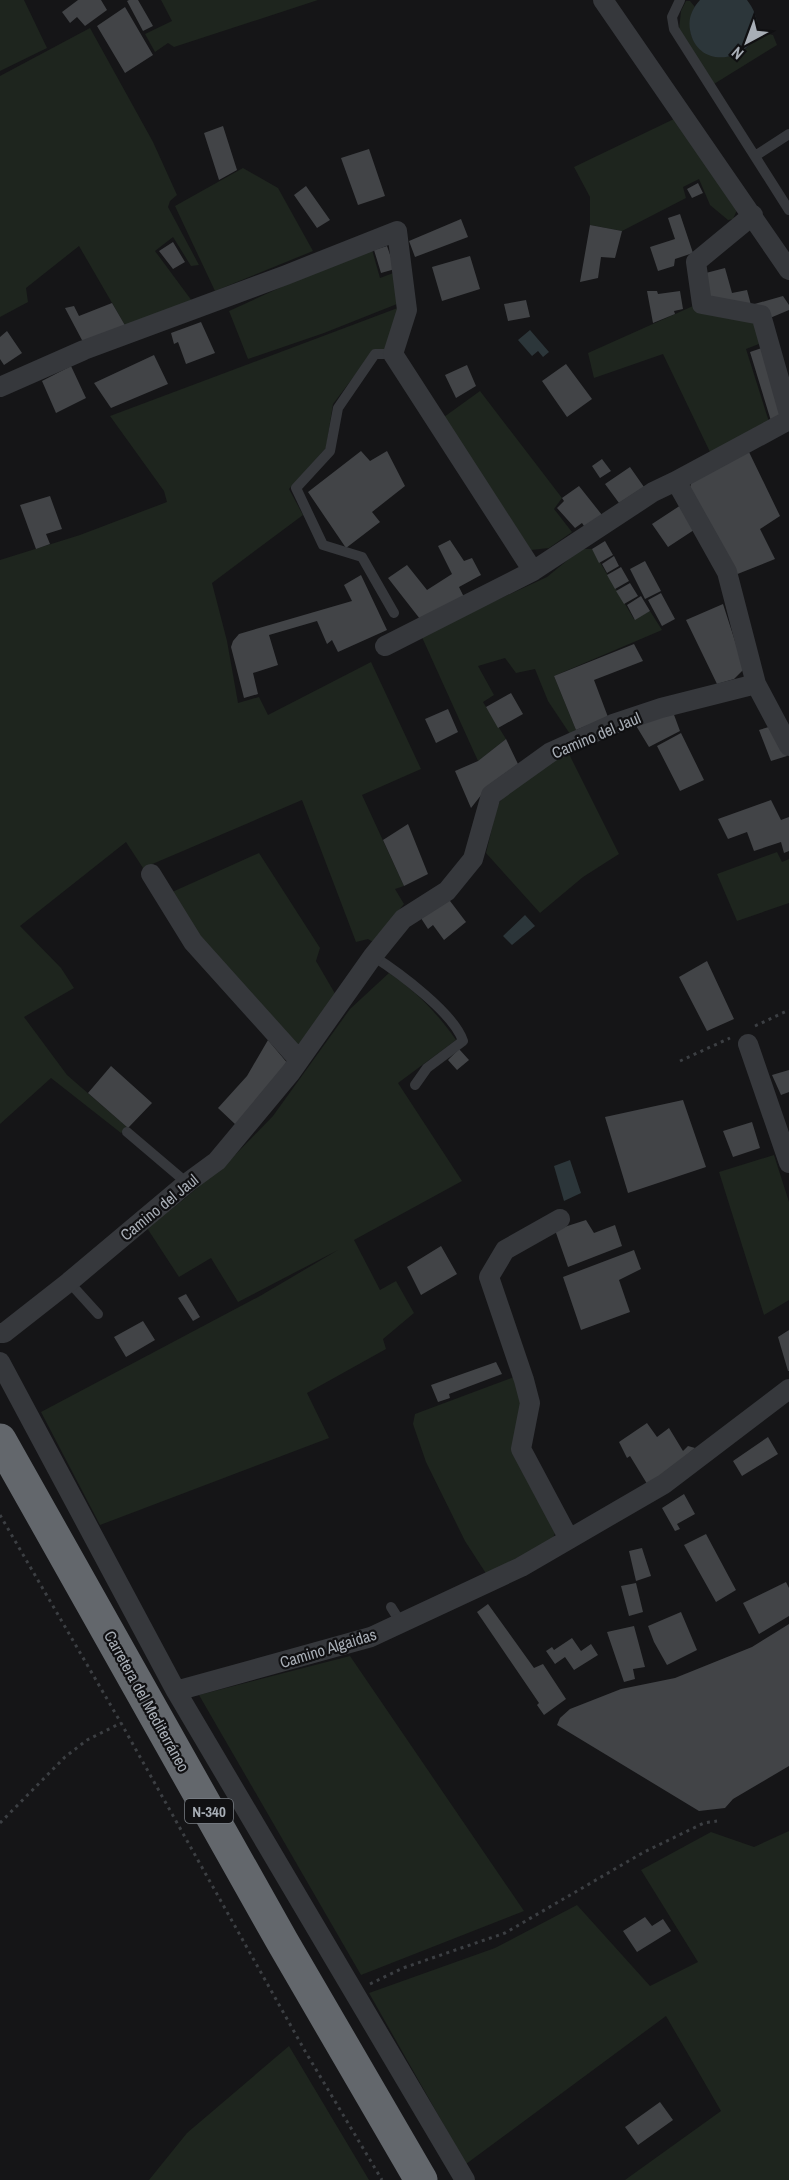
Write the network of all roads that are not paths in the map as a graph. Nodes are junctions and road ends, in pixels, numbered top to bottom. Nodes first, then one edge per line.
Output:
1 (603, 0) edge
2 (680, 0) edge
3 (789, 134) edge
4 (755, 156) junction
5 (789, 210) edge
6 (753, 215) junction
7 (789, 270) edge
8 (393, 354) junction
9 (0, 387) edge
10 (789, 414) edge
11 (789, 420) edge
12 (676, 481) junction
13 (534, 572) junction
14 (394, 613) dead end
15 (385, 646) dead end
16 (756, 684) junction
17 (789, 746) edge
18 (151, 874) dead end
19 (373, 956) junction
20 (748, 1044) dead end
21 (299, 1060) junction
22 (415, 1085) dead end
23 (127, 1132) dead end
24 (789, 1163) edge
25 (187, 1183) junction
26 (560, 1218) dead end
27 (69, 1282) junction
28 (98, 1314) dead end
29 (0, 1333) edge
30 (0, 1362) edge
31 (789, 1389) edge
32 (0, 1440) edge
33 (569, 1539) junction
34 (176, 1691) junction
35 (421, 2180) edge
36 (465, 2180) edge

1 - 6 street
2 - 4 lane
3 - 4 lane
4 - 5 lane
6 - 7 street
6 - 10 street
8 - 9 street
8 - 13 street
8 - 14 lane
11 - 12 street
12 - 13 street
12 - 16 street
13 - 15 street
16 - 17 street
16 - 19 street, Camino del Jaul
18 - 21 street
19 - 21 street, Camino del Jaul
19 - 22 lane
20 - 24 street
21 - 25 street, Camino del Jaul
23 - 25 lane
25 - 27 street, Camino del Jaul
26 - 33 street
27 - 28 lane
27 - 29 street, Camino del Jaul
30 - 34 street
31 - 33 street, Camino Algaidas
32 - 35 highway, Carretera del Mediterráneo / N-340
33 - 34 street, Camino Algaidas
34 - 36 street

